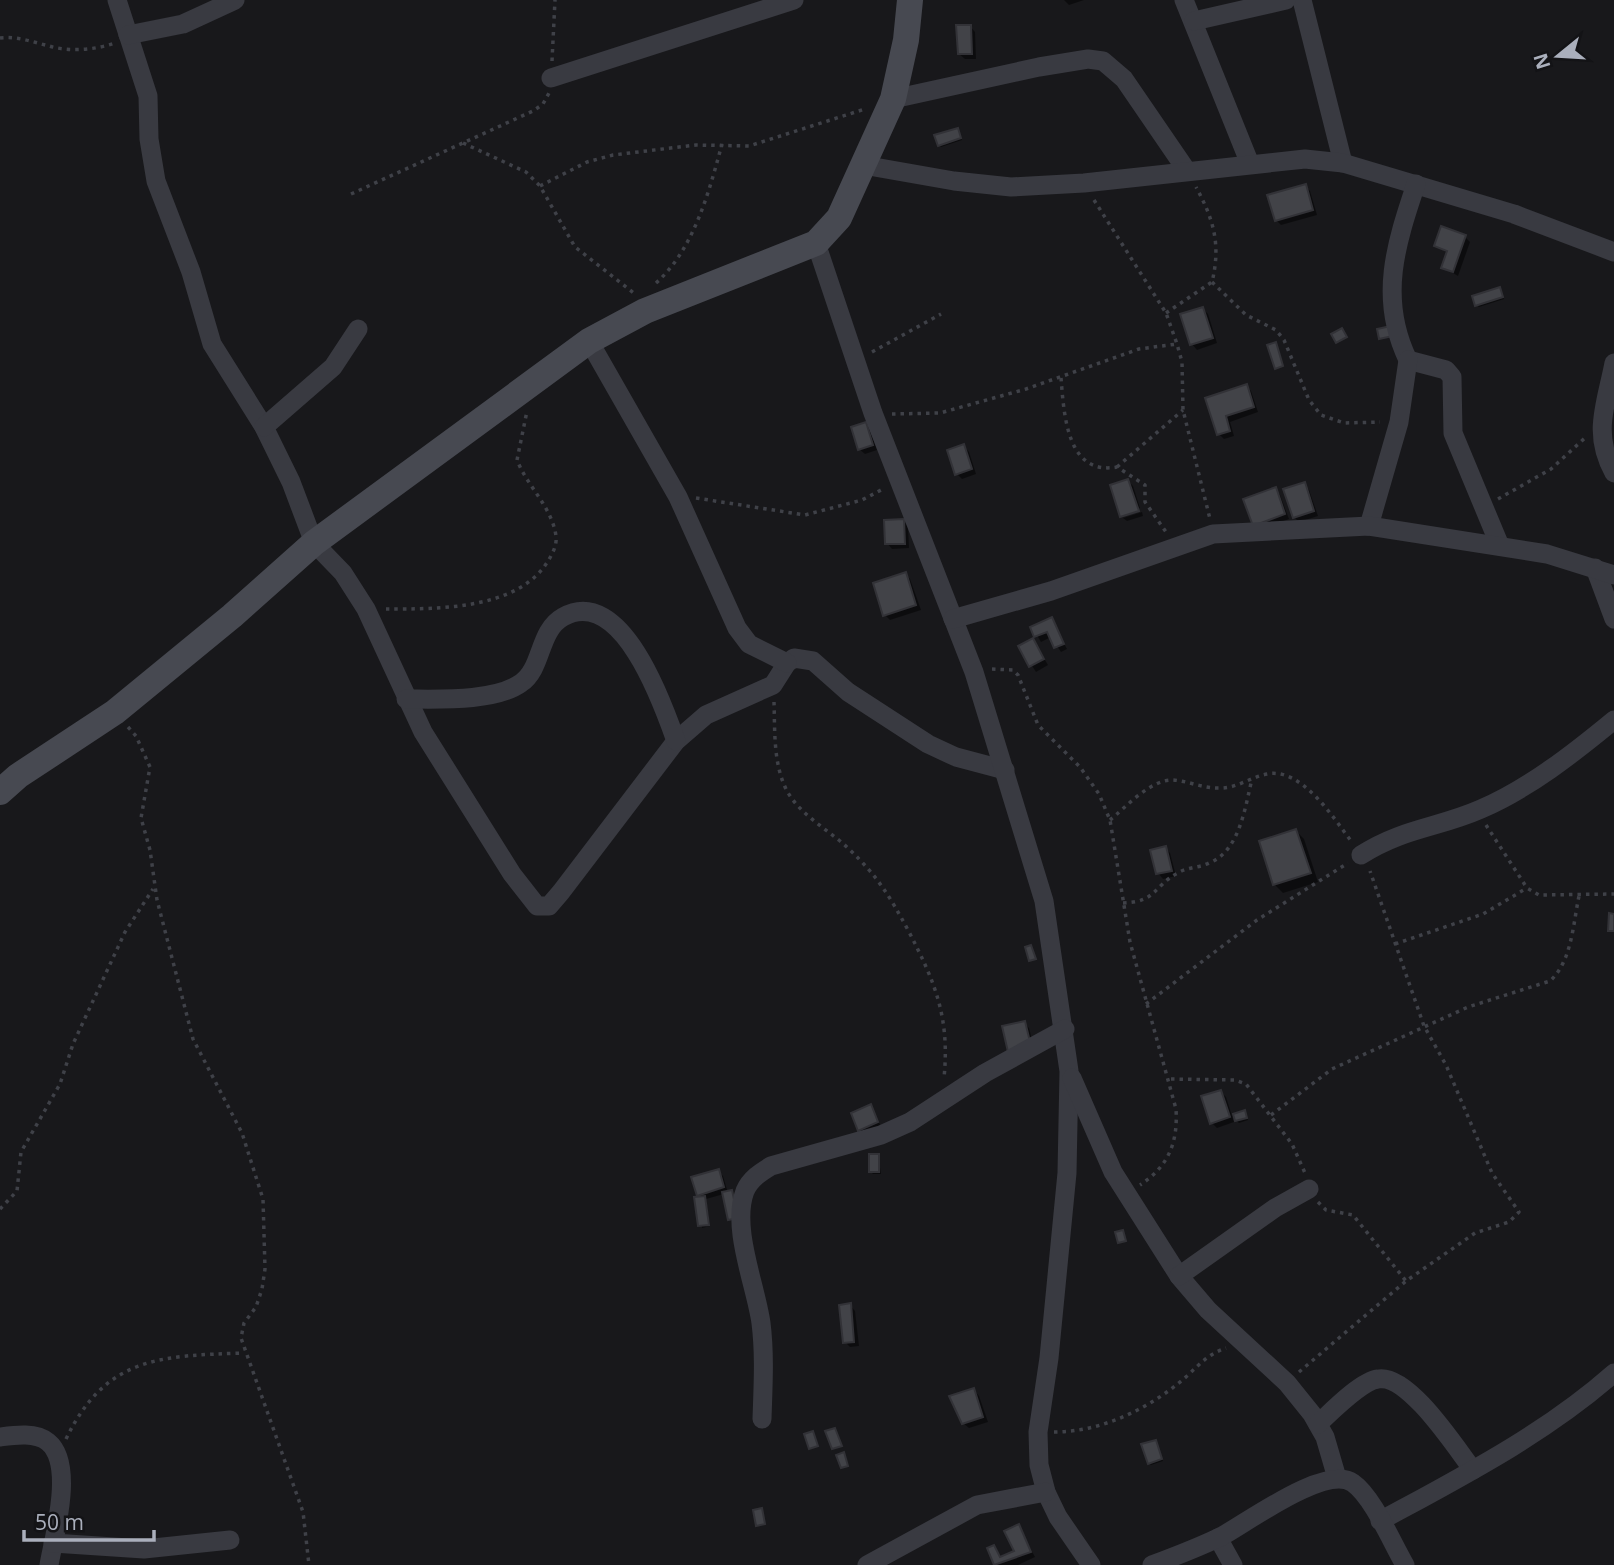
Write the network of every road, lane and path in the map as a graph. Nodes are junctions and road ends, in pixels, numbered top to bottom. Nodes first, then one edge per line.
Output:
1 (117, 0) edge
2 (235, 0) edge
3 (555, 0) edge
4 (794, 0) edge
5 (910, 0) edge
6 (1184, 0) edge
7 (1286, 0) edge
8 (1302, 0) edge
9 (1194, 20) junction
10 (127, 32) junction
11 (0, 38) edge
12 (551, 78) junction
13 (893, 99) junction
14 (463, 144) junction
15 (722, 144) junction
16 (1343, 163) junction
17 (1250, 164) junction
18 (863, 165) junction
19 (1187, 170) junction
20 (1084, 183) junction
21 (1416, 184) junction
22 (540, 186) junction
23 (351, 194) dead end
24 (816, 243) junction
25 (1614, 252) edge
26 (1212, 282) junction
27 (642, 304) junction
28 (1166, 313) junction
29 (941, 314) dead end
30 (358, 329) dead end
31 (589, 341) junction
32 (1177, 344) junction
33 (1408, 360) junction
34 (855, 362) junction
35 (1614, 363) edge
36 (1061, 378) junction
37 (521, 390) junction
38 (1611, 390) edge
39 (1183, 410) junction
40 (873, 412) junction
41 (1399, 422) junction
42 (1600, 425) junction
43 (264, 427) junction
44 (1117, 467) junction
45 (1614, 473) edge
46 (899, 481) junction
47 (678, 497) junction
48 (1484, 507) junction
49 (1369, 526) junction
50 (1213, 534) junction
51 (314, 543) junction
52 (1500, 546) junction
53 (1177, 548) junction
54 (1595, 568) junction
55 (1614, 575) edge
56 (366, 609) junction
57 (953, 619) junction
58 (1614, 619) edge
59 (787, 663) junction
60 (974, 672) junction
61 (773, 685) junction
62 (406, 699) junction
63 (115, 712) junction
64 (1614, 720) edge
65 (676, 740) junction
66 (1005, 770) junction
67 (6, 778) edge
68 (1252, 779) junction
69 (1477, 811) junction
70 (1110, 820) junction
71 (1361, 855) junction
72 (155, 887) junction
73 (1527, 888) junction
74 (1614, 894) edge
75 (1578, 896) junction
76 (1123, 903) junction
77 (1395, 944) junction
78 (1146, 1004) junction
79 (1424, 1027) junction
80 (1065, 1029) junction
81 (1069, 1071) junction
82 (1170, 1079) junction
83 (942, 1101) junction
84 (1271, 1115) junction
85 (1309, 1189) junction
86 (1126, 1193) junction
87 (0, 1209) edge
88 (1179, 1276) junction
89 (1406, 1281) junction
90 (1248, 1344) junction
91 (244, 1353) junction
92 (1614, 1373) edge
93 (1287, 1383) junction
94 (762, 1419) dead end
95 (1318, 1424) junction
96 (1038, 1432) junction
97 (0, 1437) edge
98 (57, 1456) junction
99 (1474, 1470) junction
100 (1337, 1478) junction
101 (1046, 1492) junction
102 (1380, 1521) junction
103 (1218, 1538) junction
104 (230, 1540) dead end
105 (53, 1543) junction
106 (1082, 1562) edge
107 (49, 1565) edge
108 (309, 1565) edge
109 (867, 1565) edge
110 (1152, 1565) edge
111 (1233, 1565) edge
112 (1405, 1565) edge

1 - 10 street
2 - 10 street
3 - 12 path
4 - 12 street
5 - 13 street
6 - 9 street
7 - 9 street
8 - 16 street
9 - 17 street
10 - 11 path
10 - 43 street
12 - 14 path
13 - 15 path
13 - 18 street
13 - 19 street
14 - 22 path
14 - 23 path
15 - 22 path
15 - 27 path
16 - 17 street
16 - 21 street
17 - 19 street
18 - 20 street
18 - 24 street
19 - 20 street
19 - 26 path
20 - 28 path
21 - 25 street
21 - 33 street
22 - 27 path
24 - 27 street
24 - 34 street
26 - 28 path
26 - 41 path
27 - 31 street
28 - 32 path
29 - 34 path
30 - 43 street
31 - 37 street
31 - 47 street
32 - 36 path
32 - 39 path
33 - 41 street
33 - 48 street
34 - 40 street
35 - 38 street
36 - 40 path
36 - 44 path
37 - 51 street
37 - 56 path
38 - 42 street
39 - 44 path
39 - 50 path
40 - 46 street
41 - 49 street
42 - 45 street
42 - 48 path
43 - 51 street
44 - 53 path
46 - 47 path
46 - 57 street
47 - 59 street
48 - 52 street
49 - 50 street
49 - 52 street
50 - 53 street
51 - 56 street
51 - 63 street
52 - 54 street
53 - 57 street
54 - 55 street
54 - 58 street
56 - 62 street
57 - 60 street
59 - 61 street
59 - 66 street
60 - 66 street
60 - 70 path
61 - 65 street
61 - 83 path
62 - 65 street
62 - 65 street
63 - 67 street
63 - 72 path
64 - 69 street
66 - 80 street
68 - 70 path
68 - 71 path
68 - 76 path
69 - 71 street
69 - 73 path
70 - 76 path
71 - 77 path
71 - 78 path
72 - 87 path
72 - 91 path
73 - 75 path
73 - 77 path
74 - 75 path
75 - 79 path
76 - 78 path
77 - 79 path
78 - 82 path
79 - 84 path
79 - 89 path
80 - 81 street
80 - 83 street
81 - 86 street
81 - 96 street
82 - 84 path
82 - 86 path
83 - 94 street
84 - 85 path
85 - 88 street
85 - 89 path
86 - 88 street
88 - 90 street
89 - 93 path
90 - 93 street
90 - 96 path
91 - 98 path
91 - 108 path
92 - 99 street
93 - 95 street
95 - 99 street
95 - 100 street
96 - 101 street
97 - 98 street
98 - 105 street
99 - 102 street
100 - 102 street
100 - 103 street
101 - 106 street
101 - 109 street
102 - 112 street
103 - 110 street
103 - 111 street
104 - 105 street
105 - 107 street

